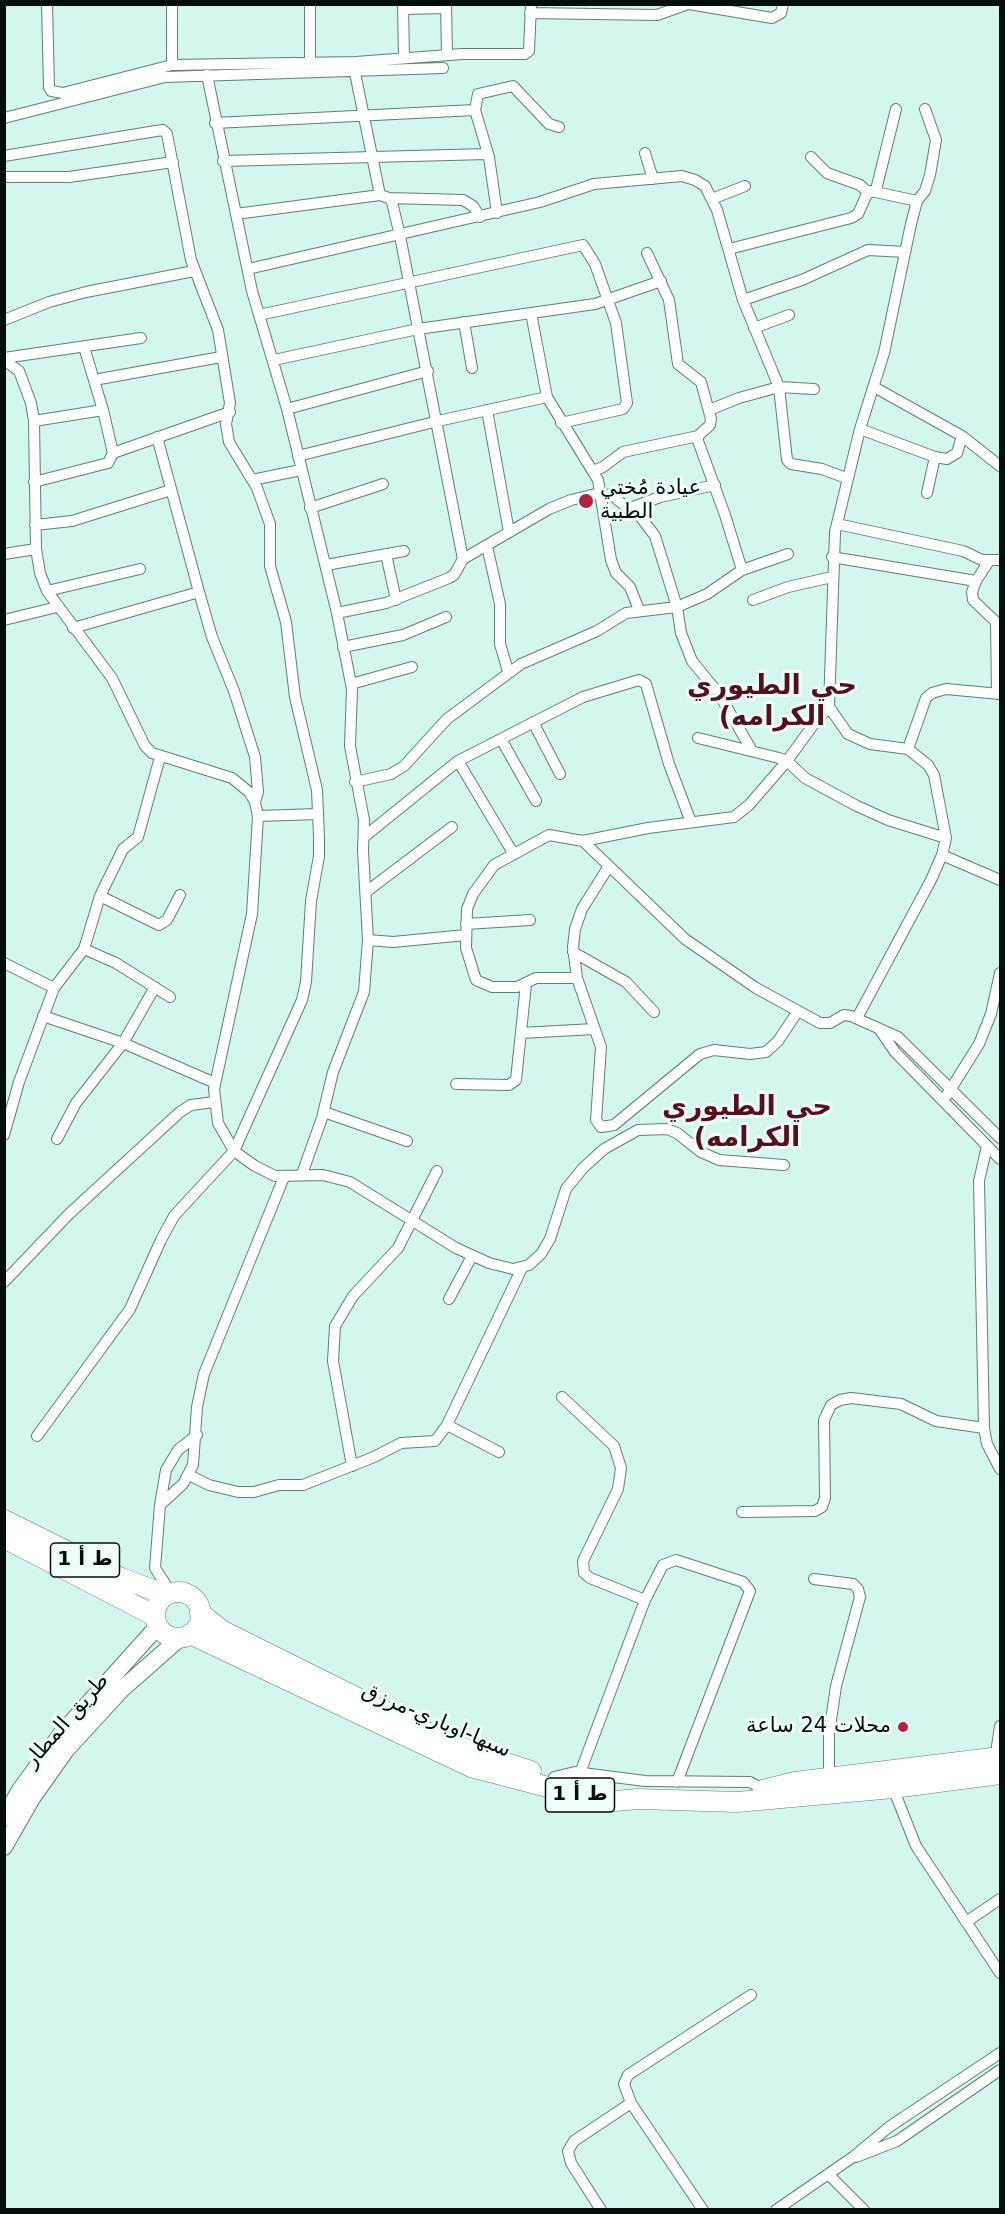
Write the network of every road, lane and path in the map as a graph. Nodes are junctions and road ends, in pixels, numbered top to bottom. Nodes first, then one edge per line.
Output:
1 (47, 4) edge
2 (172, 4) edge
3 (310, 4) edge
4 (783, 4) edge
5 (686, 5) edge
6 (446, 6) edge
7 (404, 7) edge
8 (530, 9) edge
9 (606, 9) edge
10 (447, 55) junction
11 (404, 58) junction
12 (310, 63) junction
13 (172, 65) junction
14 (443, 68) dead end
15 (356, 73) junction
16 (207, 75) junction
17 (896, 109) dead end
18 (925, 109) dead end
19 (475, 110) junction
20 (364, 115) junction
21 (4, 118) edge
22 (215, 123) junction
23 (559, 127) dead end
24 (645, 153) dead end
25 (487, 154) junction
26 (4, 156) edge
27 (371, 157) junction
28 (811, 157) dead end
29 (223, 161) junction
30 (173, 162) junction
31 (4, 177) edge
32 (653, 178) junction
33 (745, 186) dead end
34 (873, 191) junction
35 (384, 196) junction
36 (712, 199) junction
37 (917, 201) junction
38 (497, 213) junction
39 (236, 214) junction
40 (480, 217) junction
41 (400, 236) junction
42 (729, 249) junction
43 (905, 252) junction
44 (647, 253) dead end
45 (248, 269) junction
46 (194, 271) junction
47 (661, 281) junction
48 (410, 283) junction
49 (743, 300) junction
50 (609, 301) junction
51 (531, 313) junction
52 (259, 315) junction
53 (789, 315) dead end
54 (4, 320) edge
55 (464, 322) junction
56 (754, 328) junction
57 (418, 329) junction
58 (141, 338) dead end
59 (84, 347) junction
60 (221, 357) junction
61 (4, 359) edge
62 (274, 360) junction
63 (472, 368) dead end
64 (428, 371) junction
65 (94, 380) junction
66 (780, 387) junction
67 (874, 387) junction
68 (814, 389) dead end
69 (547, 397) junction
70 (287, 409) junction
71 (103, 410) junction
72 (487, 410) junction
73 (709, 410) junction
74 (230, 412) junction
75 (34, 421) junction
76 (438, 421) junction
77 (561, 423) junction
78 (860, 429) junction
79 (698, 436) junction
80 (963, 436) junction
81 (157, 437) junction
82 (113, 453) junction
83 (298, 456) junction
84 (935, 457) junction
85 (1000, 466) edge
86 (301, 470) junction
87 (593, 471) junction
88 (846, 478) junction
89 (252, 480) junction
90 (34, 482) junction
91 (383, 484) dead end
92 (715, 485) junction
93 (171, 490) junction
94 (600, 493) junction
95 (927, 493) dead end
96 (633, 507) junction
97 (310, 508) junction
98 (837, 524) junction
99 (35, 525) junction
100 (509, 532) junction
101 (487, 546) junction
102 (36, 549) junction
103 (404, 551) dead end
104 (4, 554) edge
105 (386, 554) junction
106 (788, 554) dead end
107 (832, 557) junction
108 (463, 559) junction
109 (1000, 560) edge
110 (989, 561) junction
111 (326, 565) junction
112 (140, 568) dead end
113 (741, 570) junction
114 (832, 577) junction
115 (976, 581) junction
116 (47, 591) junction
117 (199, 592) junction
118 (396, 600) junction
119 (753, 600) dead end
120 (57, 607) junction
121 (677, 607) junction
122 (639, 610) junction
123 (337, 613) junction
124 (446, 617) dead end
125 (4, 620) edge
126 (73, 628) junction
127 (343, 647) junction
128 (412, 667) dead end
129 (508, 671) junction
130 (351, 684) junction
131 (999, 694) edge
132 (829, 707) junction
133 (533, 722) junction
134 (699, 738) dead end
135 (501, 740) junction
136 (751, 749) junction
137 (908, 749) junction
138 (160, 757) junction
139 (458, 761) junction
140 (787, 761) junction
141 (560, 774) dead end
142 (355, 782) junction
143 (536, 801) dead end
144 (255, 802) junction
145 (318, 814) junction
146 (258, 816) junction
147 (690, 822) junction
148 (452, 827) dead end
149 (364, 837) junction
150 (946, 837) junction
151 (583, 841) junction
152 (513, 853) junction
153 (942, 855) junction
154 (609, 866) junction
155 (999, 878) edge
156 (366, 892) junction
157 (180, 895) dead end
158 (100, 896) junction
159 (530, 920) dead end
160 (466, 924) junction
161 (466, 935) junction
162 (368, 940) junction
163 (84, 949) junction
164 (573, 952) junction
165 (4, 963) edge
166 (1000, 973) edge
167 (576, 978) junction
168 (526, 984) junction
169 (155, 987) junction
170 (54, 988) junction
171 (170, 997) dead end
172 (798, 1011) junction
173 (654, 1012) dead end
174 (43, 1016) junction
175 (856, 1018) junction
176 (594, 1029) junction
177 (880, 1030) junction
178 (522, 1034) junction
179 (123, 1043) junction
180 (215, 1083) junction
181 (456, 1083) dead end
182 (951, 1089) junction
183 (943, 1101) junction
184 (214, 1102) junction
185 (324, 1112) junction
186 (4, 1135) edge
187 (57, 1138) dead end
188 (1000, 1138) edge
189 (407, 1141) dead end
190 (987, 1146) junction
191 (234, 1151) junction
192 (1000, 1159) edge
193 (784, 1165) dead end
194 (437, 1171) dead end
195 (303, 1174) junction
196 (284, 1177) junction
197 (413, 1220) junction
198 (472, 1256) junction
199 (522, 1268) junction
200 (4, 1282) edge
201 (449, 1299) dead end
202 (562, 1397) dead end
203 (447, 1425) junction
204 (984, 1428) junction
205 (197, 1435) junction
206 (37, 1436) dead end
207 (499, 1452) dead end
208 (352, 1466) junction
209 (1000, 1469) edge
210 (189, 1474) junction
211 (160, 1505) junction
212 (742, 1512) dead end
213 (4, 1520) edge
214 (4, 1538) edge
215 (814, 1580) dead end
216 (169, 1594) junction
217 (645, 1600) junction
218 (200, 1613) junction
219 (157, 1621) junction
220 (185, 1636) junction
221 (1000, 1726) edge
222 (999, 1769) edge
223 (580, 1773) junction
224 (554, 1777) junction
225 (829, 1779) junction
226 (677, 1782) junction
227 (893, 1788) junction
228 (764, 1790) junction
229 (4, 1818) edge
230 (4, 1847) edge
231 (1000, 1899) edge
232 (966, 1922) junction
233 (1000, 1973) edge
234 (751, 1995) dead end
235 (996, 2056) edge
236 (1000, 2070) edge
237 (631, 2103) junction
238 (923, 2105) junction
239 (932, 2117) junction
240 (853, 2157) junction
241 (828, 2174) junction
242 (601, 2210) edge
243 (703, 2210) edge
244 (776, 2210) edge
245 (864, 2210) edge

1 - 13 street
2 - 13 street
3 - 12 street
4 - 5 street
5 - 9 street
6 - 7 street
6 - 10 street
7 - 11 street
8 - 9 street
8 - 10 street
10 - 11 street
11 - 12 street
12 - 13 street
14 - 15 street
15 - 16 street
15 - 20 street
16 - 21 street
16 - 22 street
17 - 34 street
18 - 37 street
19 - 20 street
19 - 23 street
19 - 25 street
20 - 22 street
20 - 27 street
22 - 29 street
24 - 32 street
25 - 27 street
25 - 38 street
26 - 30 street
27 - 29 street
27 - 35 street
28 - 34 street
29 - 39 street
30 - 31 street
30 - 46 street
32 - 36 street
32 - 38 street
33 - 36 street
34 - 37 street
34 - 42 street
35 - 39 street
35 - 40 street
35 - 41 street
36 - 42 street
37 - 43 street
38 - 40 street
39 - 45 street
40 - 41 street
41 - 45 street
41 - 48 street
42 - 49 street
43 - 49 street
43 - 67 street
44 - 47 street
45 - 52 street
46 - 54 street
46 - 60 street
47 - 50 street
47 - 73 street
48 - 50 street
48 - 52 street
48 - 57 street
49 - 56 street
50 - 51 street
50 - 77 street
51 - 55 street
51 - 69 street
52 - 62 street
53 - 56 street
55 - 57 street
55 - 63 street
56 - 66 street
57 - 62 street
57 - 64 street
58 - 59 street
59 - 61 street
59 - 65 street
60 - 65 street
60 - 74 street
61 - 75 street
62 - 70 street
64 - 70 street
64 - 76 street
65 - 71 street
66 - 68 street
66 - 73 street
66 - 88 street
67 - 78 street
67 - 80 street
69 - 72 street
69 - 77 street
70 - 83 street
71 - 75 street
71 - 82 street
72 - 76 street
72 - 100 street
73 - 79 street
74 - 81 street
74 - 89 street
75 - 90 street
76 - 83 street
76 - 108 street
77 - 87 street
78 - 84 street
78 - 88 street
79 - 87 street
79 - 92 street
80 - 84 street
80 - 85 street
81 - 82 street
81 - 93 street
82 - 90 street
83 - 86 street
84 - 95 street
86 - 89 street
86 - 97 street
87 - 94 street
88 - 98 street
89 - 145 street
90 - 99 street
91 - 97 street
92 - 96 street
92 - 113 street
93 - 99 street
93 - 117 street
94 - 96 street
94 - 100 street
94 - 122 street
96 - 121 street
97 - 111 street
98 - 107 street
98 - 110 street
99 - 102 street
100 - 101 street
101 - 108 street
101 - 129 street
102 - 104 street
102 - 116 street
103 - 105 street
105 - 111 street
105 - 118 street
106 - 113 street
107 - 114 street
107 - 115 street
108 - 118 street
109 - 110 street
110 - 115 street
111 - 123 street
112 - 116 street
113 - 121 street
114 - 119 street
114 - 132 street
115 - 131 street
116 - 120 street
117 - 126 street
117 - 144 street
118 - 123 street
120 - 125 street
120 - 126 street
121 - 122 street
121 - 136 street
122 - 129 street
123 - 127 street
124 - 127 street
126 - 138 street
127 - 130 street
128 - 130 street
129 - 142 street
130 - 142 street
131 - 137 street
132 - 137 street
132 - 140 street
133 - 135 street
133 - 141 street
133 - 147 street
134 - 136 street
135 - 139 street
135 - 143 street
136 - 140 street
137 - 150 street
138 - 144 street
138 - 158 street
139 - 149 street
139 - 152 street
140 - 147 street
140 - 150 street
142 - 149 street
144 - 146 street
145 - 146 street
145 - 191 street
146 - 180 street
147 - 151 street
148 - 156 street
149 - 156 street
150 - 153 street
151 - 152 street
151 - 154 street
152 - 160 street
153 - 155 street
153 - 175 street
154 - 164 street
154 - 172 street
156 - 162 street
157 - 158 street
158 - 163 street
159 - 160 street
160 - 161 street
161 - 162 street
161 - 168 street
162 - 185 street
163 - 169 street
163 - 170 street
164 - 167 street
164 - 173 street
165 - 170 street
166 - 182 street
167 - 168 street
167 - 176 street
168 - 178 street
169 - 171 street
169 - 179 street
170 - 174 street
172 - 175 street
172 - 176 street
174 - 179 street
174 - 186 street
175 - 177 street
176 - 178 street
177 - 182 street
177 - 183 street
178 - 181 street
179 - 180 street
179 - 187 street
180 - 184 street
182 - 183 street
182 - 188 street
183 - 190 street
184 - 191 street
184 - 200 street
185 - 189 street
185 - 195 street
190 - 192 street
190 - 204 street
191 - 196 street
191 - 206 street
193 - 199 street
194 - 197 street
195 - 196 street
195 - 197 street
196 - 205 street
197 - 198 street
197 - 208 street
198 - 199 street
198 - 201 street
199 - 203 street
202 - 217 street
203 - 207 street
203 - 208 street
204 - 209 street
204 - 212 street
205 - 210 street
205 - 211 street
208 - 210 street
210 - 211 street
211 - 216 street
213 - 216 highway, ط أ 1
214 - 219 highway, ط أ 1
215 - 225 street
216 - 218 highway
216 - 219 highway
217 - 223 street
217 - 226 street
218 - 220 highway
218 - 224 highway, سبها-اوباري-مرزق / ط أ 1
219 - 220 highway
219 - 229 main road, طريق المطار
220 - 227 highway, سبها-اوباري-مرزق / ط أ 1
220 - 230 main road, طريق المطار
221 - 222 street
222 - 225 highway, سبها-اوباري-مرزق / ط أ 1
222 - 227 highway, سبها-اوباري-مرزق / ط أ 1
223 - 224 street
223 - 226 street
224 - 228 highway, سبها-اوباري-مرزق / ط أ 1
225 - 228 highway, سبها-اوباري-مرزق / ط أ 1
226 - 228 street
227 - 232 street
231 - 232 street
232 - 233 street
234 - 237 street
235 - 236 street
235 - 238 street
236 - 239 street
237 - 242 street
237 - 243 street
238 - 239 street
238 - 240 street
239 - 240 street
240 - 241 street
241 - 244 street
241 - 245 street

